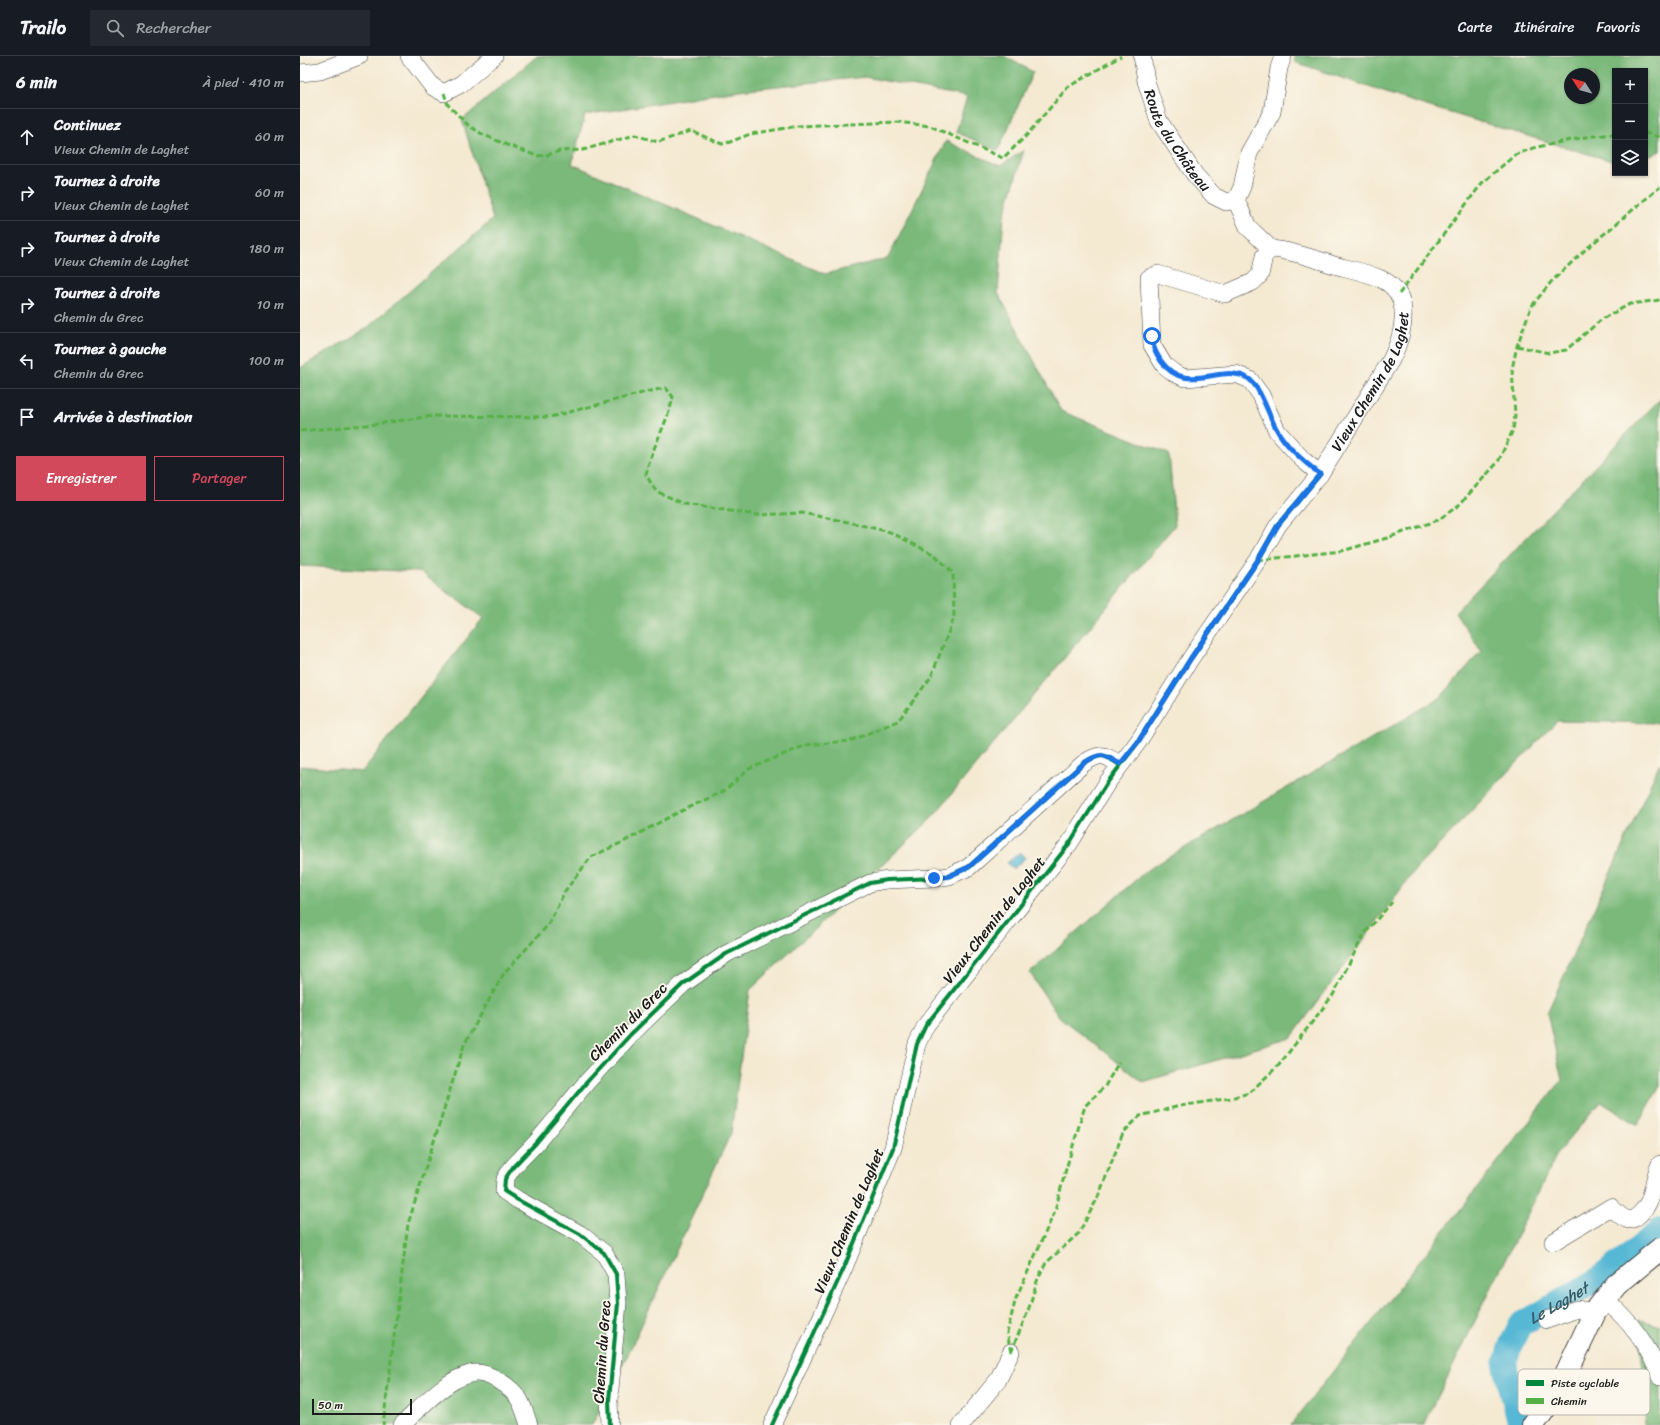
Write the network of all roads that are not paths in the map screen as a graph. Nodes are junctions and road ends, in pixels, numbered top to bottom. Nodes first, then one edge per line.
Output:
1 (359, 56) edge
2 (409, 56) edge
3 (494, 56) edge
4 (1142, 56) edge
5 (1283, 56) edge
6 (300, 73) edge
7 (1236, 200) junction
8 (1271, 249) junction
9 (1320, 474) junction
10 (1120, 764) junction
11 (1660, 1164) edge
12 (1553, 1242) dead end
13 (1660, 1249) edge
14 (1599, 1306) junction
15 (1547, 1320) dead end
16 (1012, 1352) dead end
17 (1569, 1369) edge
18 (1660, 1378) edge
19 (402, 1425) edge
20 (529, 1425) edge
21 (610, 1425) edge
22 (772, 1425) edge
23 (962, 1425) edge

1 - 6 street
2 - 3 street
4 - 7 street, Route du Château
5 - 7 street
7 - 8 street
8 - 9 street, Vieux Chemin de Laghet
8 - 9 street
9 - 10 street, Vieux Chemin de Laghet
10 - 21 street, Chemin du Grec
10 - 22 street, Vieux Chemin de Laghet
11 - 12 street
13 - 14 main road
14 - 15 street
14 - 17 main road
14 - 18 street
16 - 23 street
19 - 20 street

